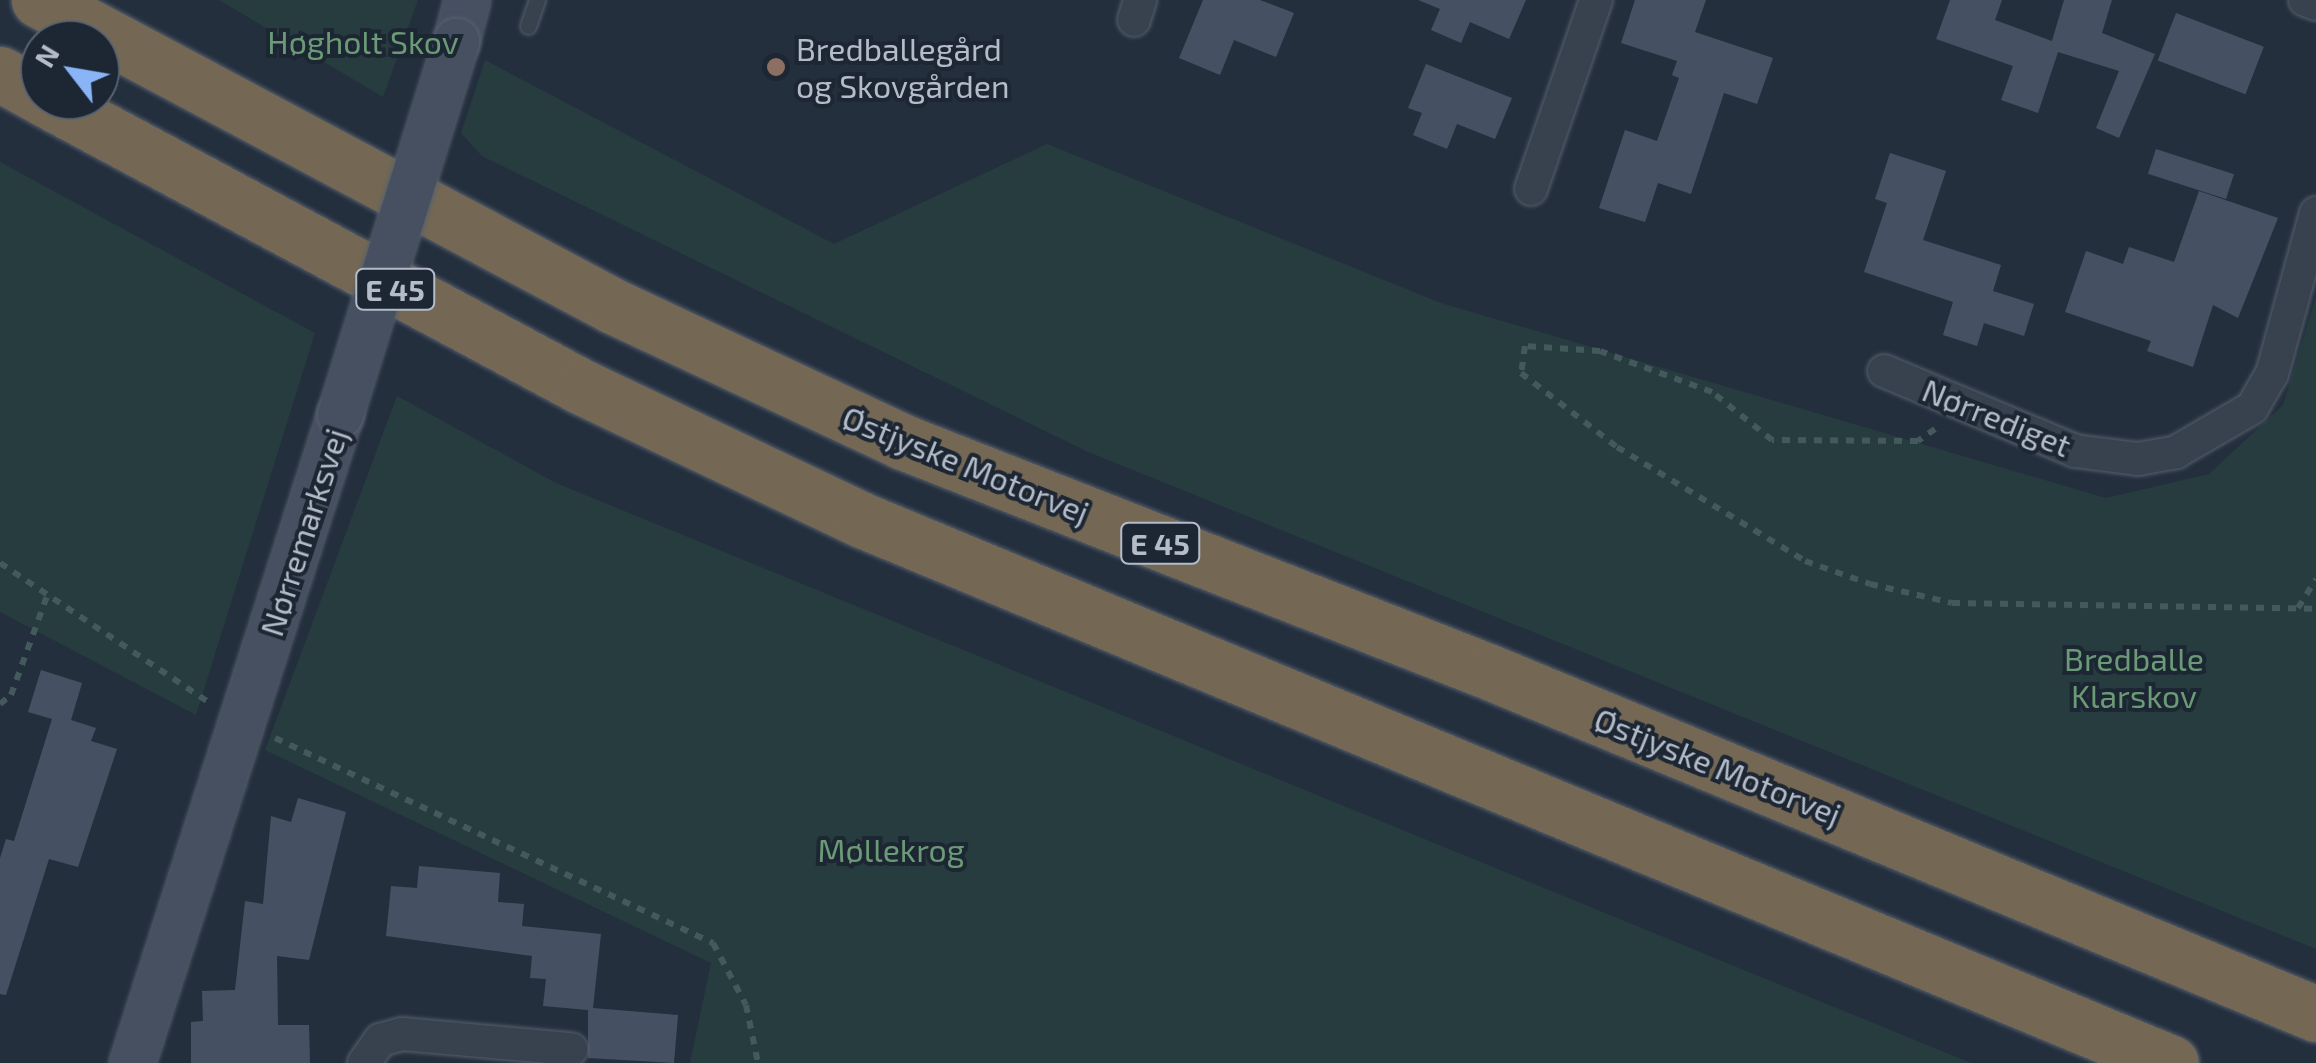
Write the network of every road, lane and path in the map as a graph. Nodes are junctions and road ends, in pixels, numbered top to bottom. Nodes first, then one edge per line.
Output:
1 (38, 0) edge
2 (76, 0) edge
3 (537, 0) edge
4 (1596, 0) edge
5 (2305, 0) edge
6 (2316, 4) edge
7 (462, 20) edge
8 (528, 26) dead end
9 (215, 100) junction
10 (84, 120) edge
11 (1531, 189) dead end
12 (2316, 213) edge
13 (1884, 370) dead end
14 (1968, 406) junction
15 (0, 563) edge
16 (2316, 579) edge
17 (47, 596) junction
18 (2298, 608) junction
19 (2316, 610) edge
20 (0, 704) edge
21 (243, 722) junction
22 (2316, 1014) edge
23 (571, 1049) dead end
24 (132, 1063) edge
25 (364, 1063) edge
26 (758, 1063) edge
27 (2171, 1063) edge

1 - 9 highway, Østjyske Motorvej / E 45
2 - 9 highway
3 - 8 lane
4 - 11 street
5 - 6 street
7 - 21 street, Nørremarksvej, bridge
9 - 22 highway, Østjyske Motorvej / E 45
10 - 27 highway, E 45
12 - 14 street, Nørrediget
13 - 14 street, Nørrediget
14 - 18 path
15 - 17 path
16 - 18 path
17 - 20 path
17 - 21 path
18 - 19 path
21 - 24 street, Nørremarksvej
21 - 26 path
23 - 25 street

